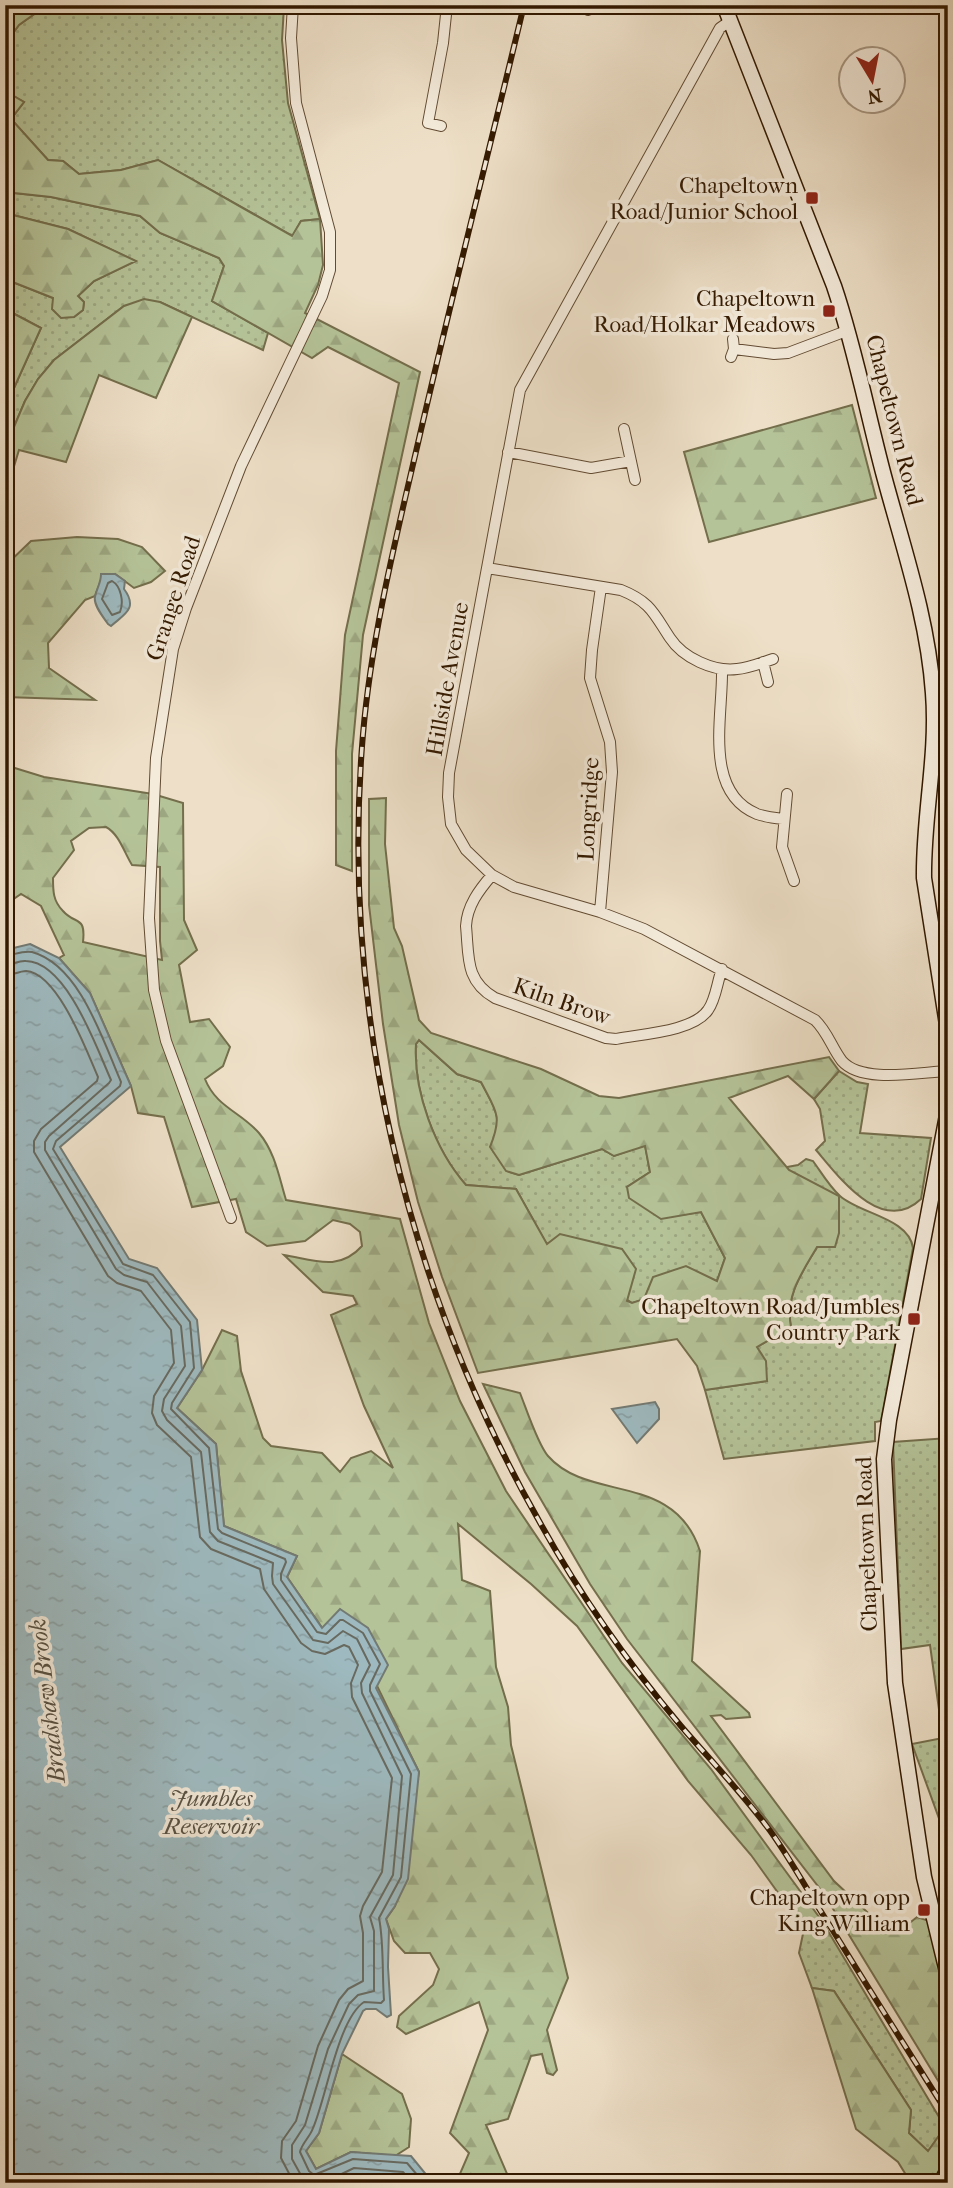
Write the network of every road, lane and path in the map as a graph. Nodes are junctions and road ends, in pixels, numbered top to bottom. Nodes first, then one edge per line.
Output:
1 (293, 5) edge
2 (447, 5) edge
3 (724, 5) edge
4 (730, 21) junction
5 (441, 126) dead end
6 (849, 330) junction
7 (733, 349) dead end
8 (624, 429) dead end
9 (508, 452) junction
10 (631, 461) junction
11 (635, 481) dead end
12 (487, 568) junction
13 (601, 587) junction
14 (722, 670) junction
15 (768, 682) dead end
16 (942, 741) edge
17 (786, 794) dead end
18 (784, 819) junction
19 (492, 875) junction
20 (794, 881) dead end
21 (600, 912) junction
22 (722, 969) junction
23 (948, 1031) edge
24 (948, 1071) edge
25 (948, 1111) edge
26 (231, 1218) dead end
27 (948, 1976) edge
28 (948, 2169) edge
29 (941, 2183) edge

1 - 26 street, Grange Road
2 - 5 street
3 - 4 main road, Chapeltown Road
4 - 6 main road, Chapeltown Road
4 - 9 street, Hillside Avenue
6 - 7 street
6 - 16 main road, Chapeltown Road
8 - 10 street
9 - 10 street
9 - 12 street, Hillside Avenue
10 - 11 street
12 - 13 street
12 - 19 street, Hillside Avenue
13 - 14 street
13 - 21 street, Longridge
14 - 15 street
14 - 18 street
16 - 23 main road, Chapeltown Road
17 - 18 street
18 - 20 street
19 - 21 street, Hillside Avenue
19 - 22 street, Kiln Brow
21 - 22 street, Hillside Avenue
22 - 24 street, Hillside Avenue
25 - 27 main road, Chapeltown Road
28 - 29 main road

